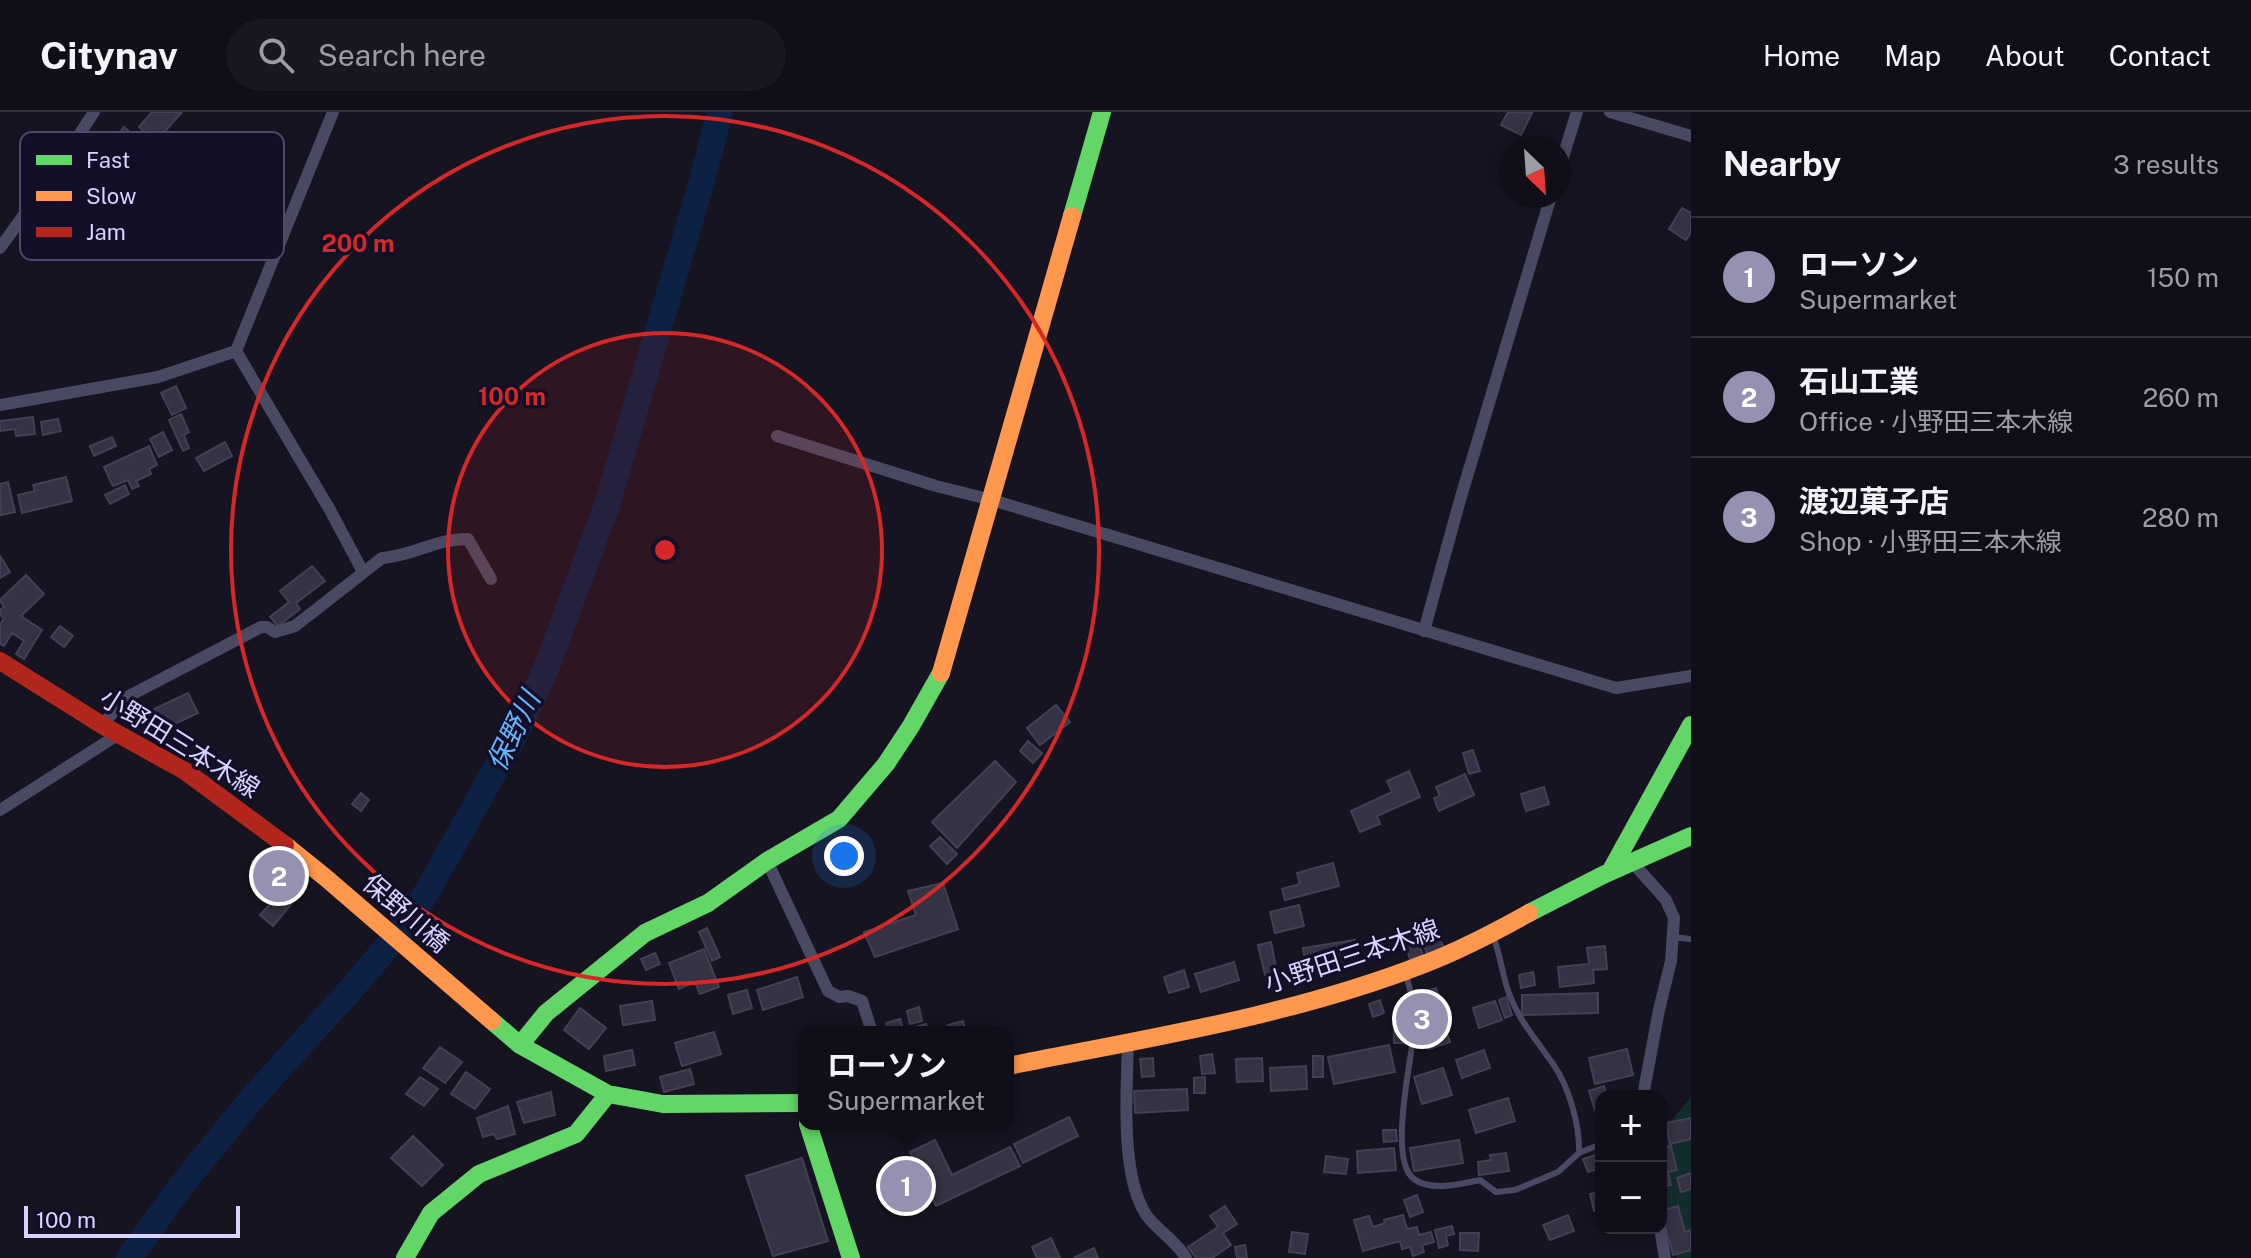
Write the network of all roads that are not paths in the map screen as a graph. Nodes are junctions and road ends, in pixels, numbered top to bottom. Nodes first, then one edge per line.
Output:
1 (94, 112) edge
2 (333, 112) edge
3 (1102, 112) edge
4 (1577, 112) edge
5 (1610, 112) edge
6 (81, 132) edge
7 (1570, 136) edge
8 (1691, 136) edge
9 (1547, 208) edge
10 (20, 220) edge
11 (284, 233) edge
12 (0, 248) edge
13 (273, 260) edge
14 (236, 351) junction
15 (0, 405) edge
16 (777, 436) dead end
17 (992, 500) junction
18 (363, 572) junction
19 (491, 579) dead end
20 (1424, 631) junction
21 (0, 661) edge
22 (1691, 676) edge
23 (102, 725) junction
24 (1691, 725) edge
25 (119, 734) junction
26 (0, 810) edge
27 (1691, 836) edge
28 (767, 861) junction
29 (1633, 863) junction
30 (1610, 872) junction
31 (326, 878) joint
32 (1492, 933) junction
33 (1672, 937) junction
34 (1691, 939) edge
35 (1405, 971) junction
36 (870, 1026) edge
37 (1128, 1042) junction
38 (520, 1045) junction
39 (1014, 1065) edge
40 (1644, 1090) edge
41 (608, 1094) junction
42 (798, 1105) edge
43 (810, 1130) edge
44 (1595, 1146) edge
45 (1579, 1153) junction
46 (1661, 1234) edge
47 (405, 1258) edge
48 (851, 1258) edge
49 (1186, 1258) edge
50 (1665, 1258) edge

1 - 6 street
2 - 11 street
3 - 17 street
4 - 7 street
5 - 8 street
9 - 20 street
10 - 12 street
13 - 14 street
14 - 15 street
14 - 18 street
16 - 17 street
17 - 20 street
17 - 28 street
18 - 19 street
18 - 23 street
20 - 22 street
21 - 23 street, 小野田三本木線
23 - 25 street, 小野田三本木線
24 - 30 street
25 - 26 street
25 - 31 street, 小野田三本木線
27 - 29 street, 小野田三本木線
28 - 36 street
28 - 38 street
29 - 30 street, 小野田三本木線
29 - 33 street
30 - 32 street, 小野田三本木線
31 - 38 street, 保野川橋
32 - 35 street, 小野田三本木線
32 - 45 lane
33 - 34 lane
33 - 40 street
35 - 37 street, 小野田三本木線
35 - 45 lane
37 - 39 street, 小野田三本木線
37 - 49 street
38 - 41 street
41 - 42 street
41 - 47 street
43 - 48 street
44 - 45 lane
46 - 50 street

